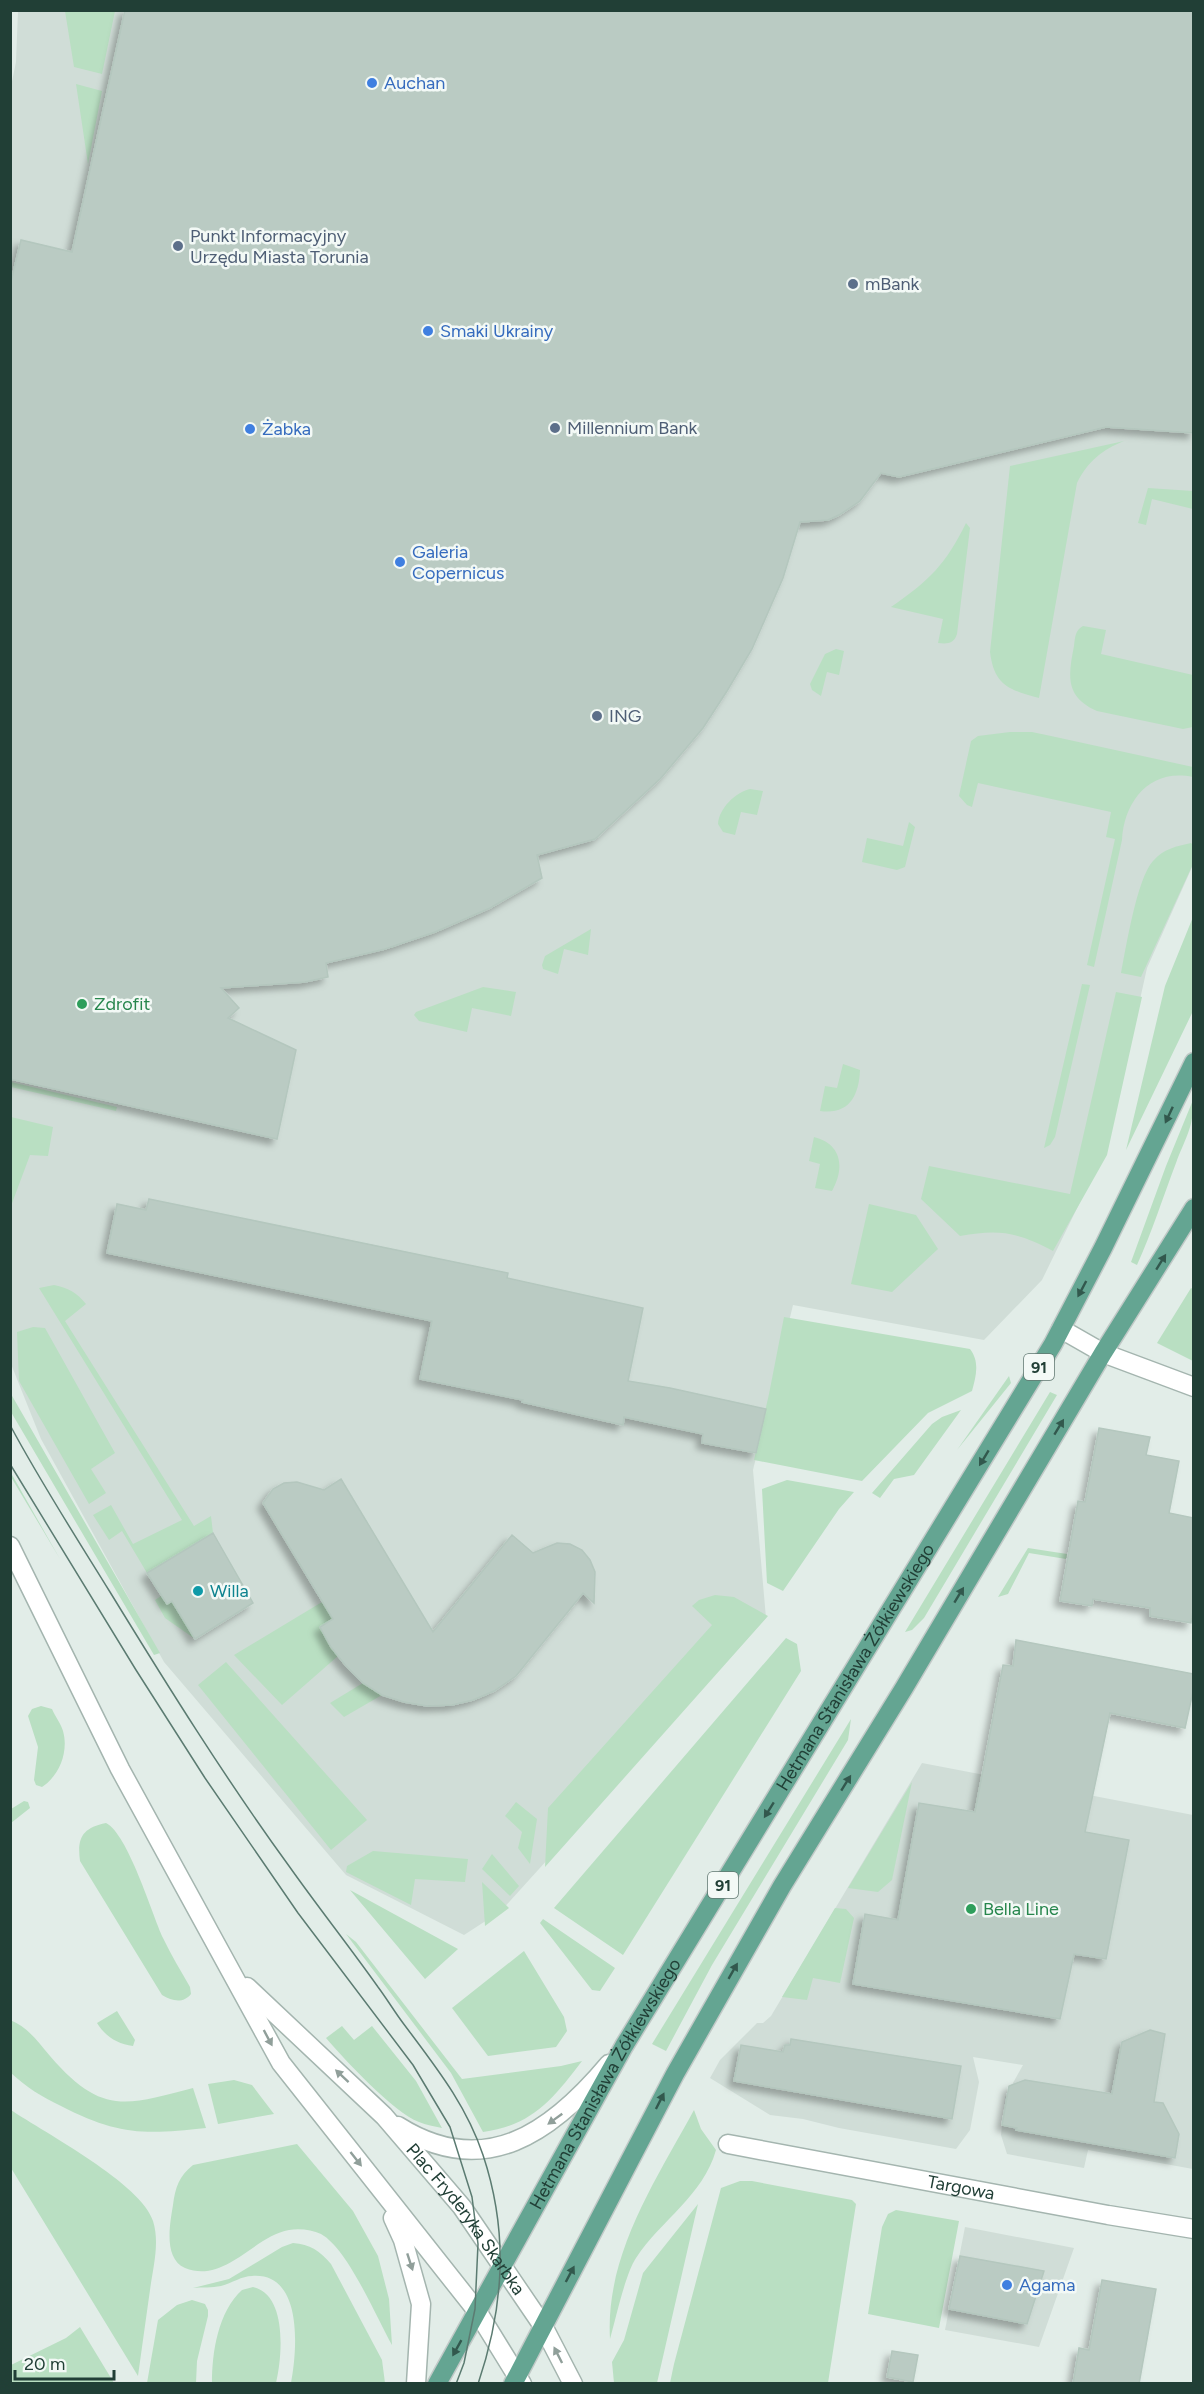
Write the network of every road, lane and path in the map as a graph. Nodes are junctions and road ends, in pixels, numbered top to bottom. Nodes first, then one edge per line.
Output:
1 (1194, 1062) edge
2 (1194, 1208) edge
3 (1061, 1329) junction
4 (1103, 1353) junction
5 (1194, 1387) edge
6 (10, 1546) edge
7 (235, 1976) junction
8 (624, 2046) junction
9 (384, 2116) junction
10 (728, 2144) dead end
11 (379, 2189) junction
12 (1194, 2229) edge
13 (502, 2265) junction
14 (477, 2312) junction
15 (543, 2326) junction
16 (517, 2381) edge
17 (416, 2384) edge
18 (437, 2384) edge
19 (573, 2384) edge

1 -> 3 main road, Hetmana Stanisława Żółkiewskiego / 91
4 -> 2 main road
3 - 4 street
3 -> 8 main road, Hetmana Stanisława Żółkiewskiego / 91
4 - 5 street
15 -> 4 main road
6 - 7 street, Plac Fryderyka Skarbka
9 -> 7 street, Plac Fryderyka Skarbka
7 -> 11 street, Plac Fryderyka Skarbka
8 -> 9 street, Plac Fryderyka Skarbka
8 - 13 main road, Hetmana Stanisława Żółkiewskiego
9 - 13 street, Plac Fryderyka Skarbka
10 - 12 street, Targowa
11 - 14 street, Plac Fryderyka Skarbka
11 -> 17 street, Plac Fryderyka Skarbka
13 - 14 main road, Hetmana Stanisława Żółkiewskiego
13 - 15 street, Plac Fryderyka Skarbka
14 - 16 street, Plac Fryderyka Skarbka
14 -> 18 main road, Hetmana Stanisława Żółkiewskiego
15 - 16 main road
19 -> 15 street, Plac Fryderyka Skarbka

